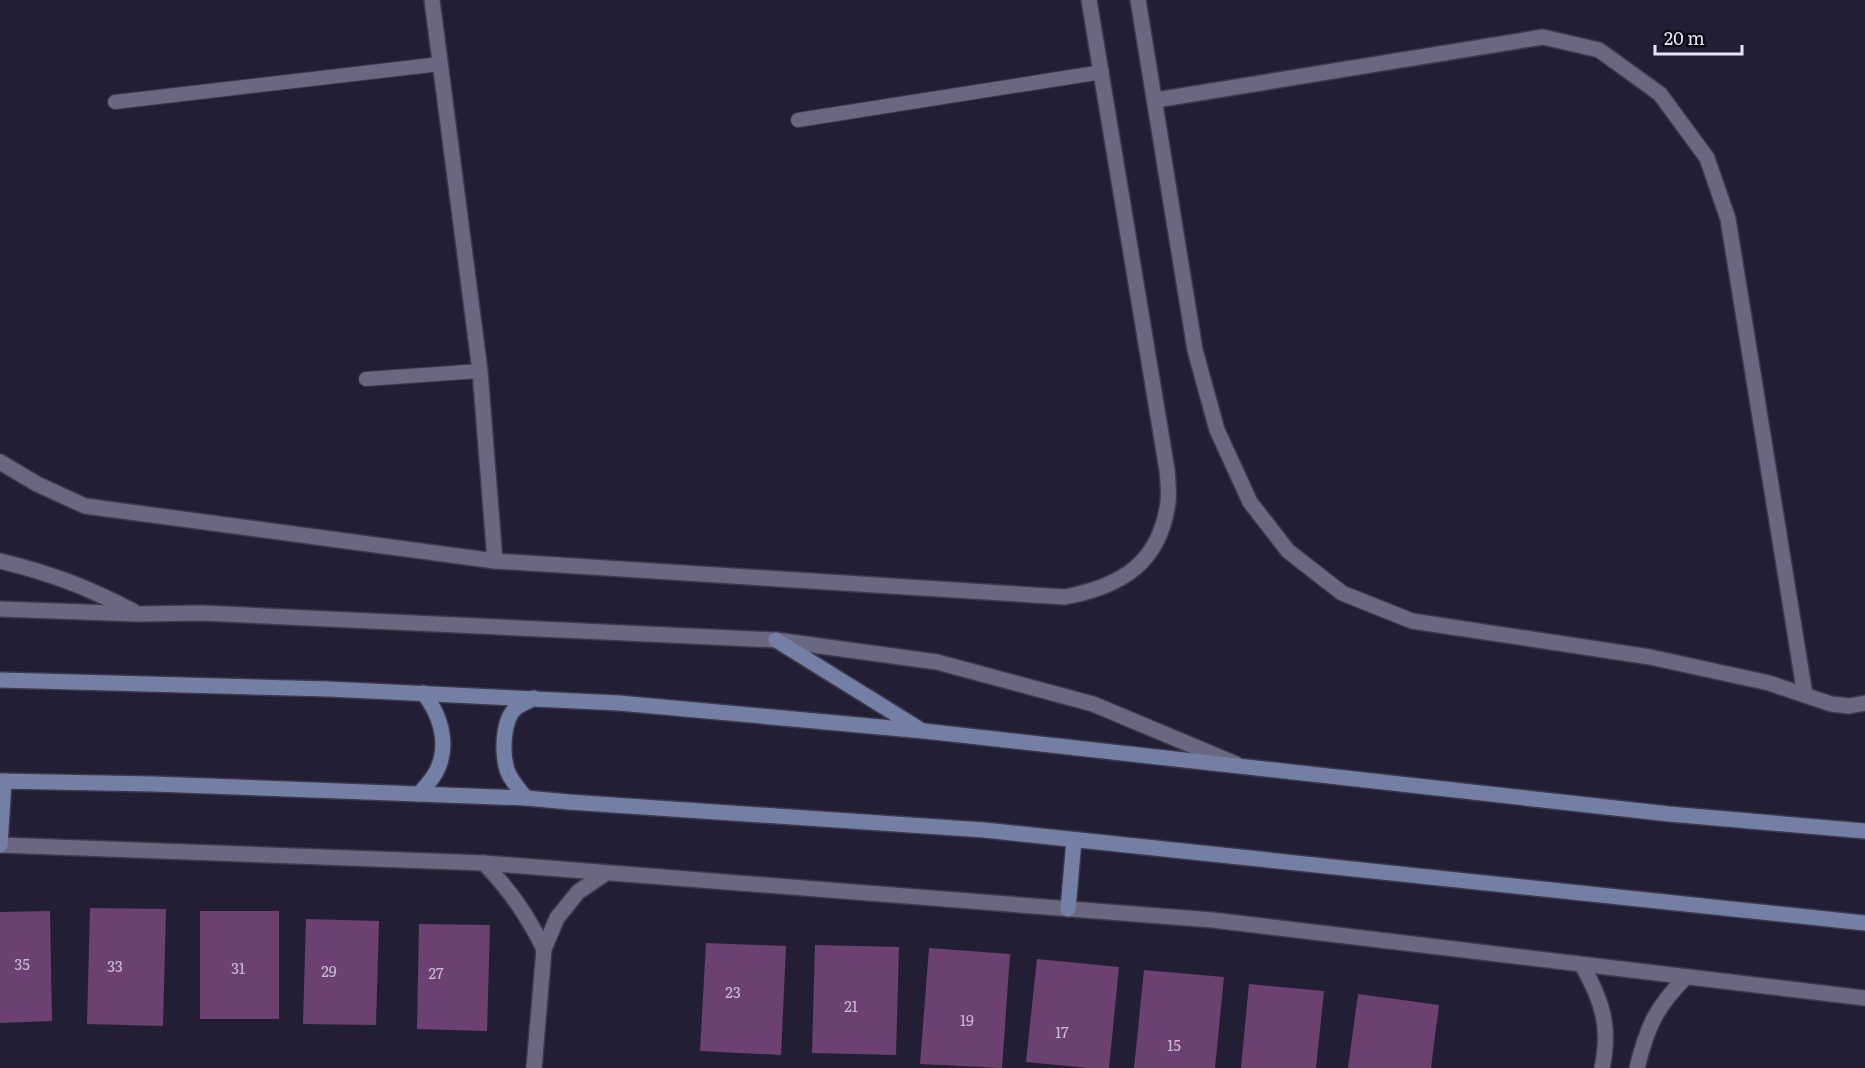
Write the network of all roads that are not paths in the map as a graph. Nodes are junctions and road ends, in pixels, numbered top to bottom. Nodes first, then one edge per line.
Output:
1 (432, 0) edge
2 (1089, 0) edge
3 (1138, 0) edge
4 (440, 64) junction
5 (1102, 72) junction
6 (1156, 100) junction
7 (115, 102) dead end
8 (798, 120) dead end
9 (480, 371) junction
10 (366, 379) dead end
11 (0, 462) edge
12 (0, 561) edge
13 (495, 561) junction
14 (0, 609) edge
15 (138, 614) junction
16 (776, 640) junction
17 (0, 680) edge
18 (423, 693) junction
19 (1805, 695) junction
20 (534, 699) junction
21 (1865, 703) edge
22 (924, 731) junction
23 (1242, 766) junction
24 (2, 782) edge
25 (418, 794) junction
26 (526, 798) junction
27 (1865, 831) edge
28 (1074, 840) junction
29 (0, 845) edge
30 (484, 863) junction
31 (606, 873) junction
32 (1068, 909) junction
33 (1865, 923) edge
34 (544, 949) junction
35 (1582, 964) junction
36 (1686, 977) junction
37 (1865, 998) edge
38 (534, 1068) edge
39 (1602, 1068) edge
40 (1637, 1068) edge

1 - 4 street
2 - 5 street
3 - 6 street
4 - 7 lane
4 - 9 street
5 - 8 lane
5 - 13 street
6 - 19 street
6 - 19 street
9 - 10 lane
9 - 13 street
11 - 13 street
12 - 15 street
14 - 15 street
15 - 16 street
16 - 22 main road
16 - 23 street
17 - 18 main road
18 - 20 main road
18 - 25 main road
19 - 21 street
20 - 22 main road
20 - 26 main road
22 - 23 main road
23 - 27 main road
24 - 25 main road
24 - 29 main road
25 - 26 main road
26 - 28 main road
28 - 32 main road
28 - 33 main road
29 - 30 street
30 - 31 street
30 - 34 street
31 - 32 street
31 - 34 street
32 - 35 street
34 - 38 street
35 - 36 street
35 - 39 street
36 - 37 street
36 - 40 street

